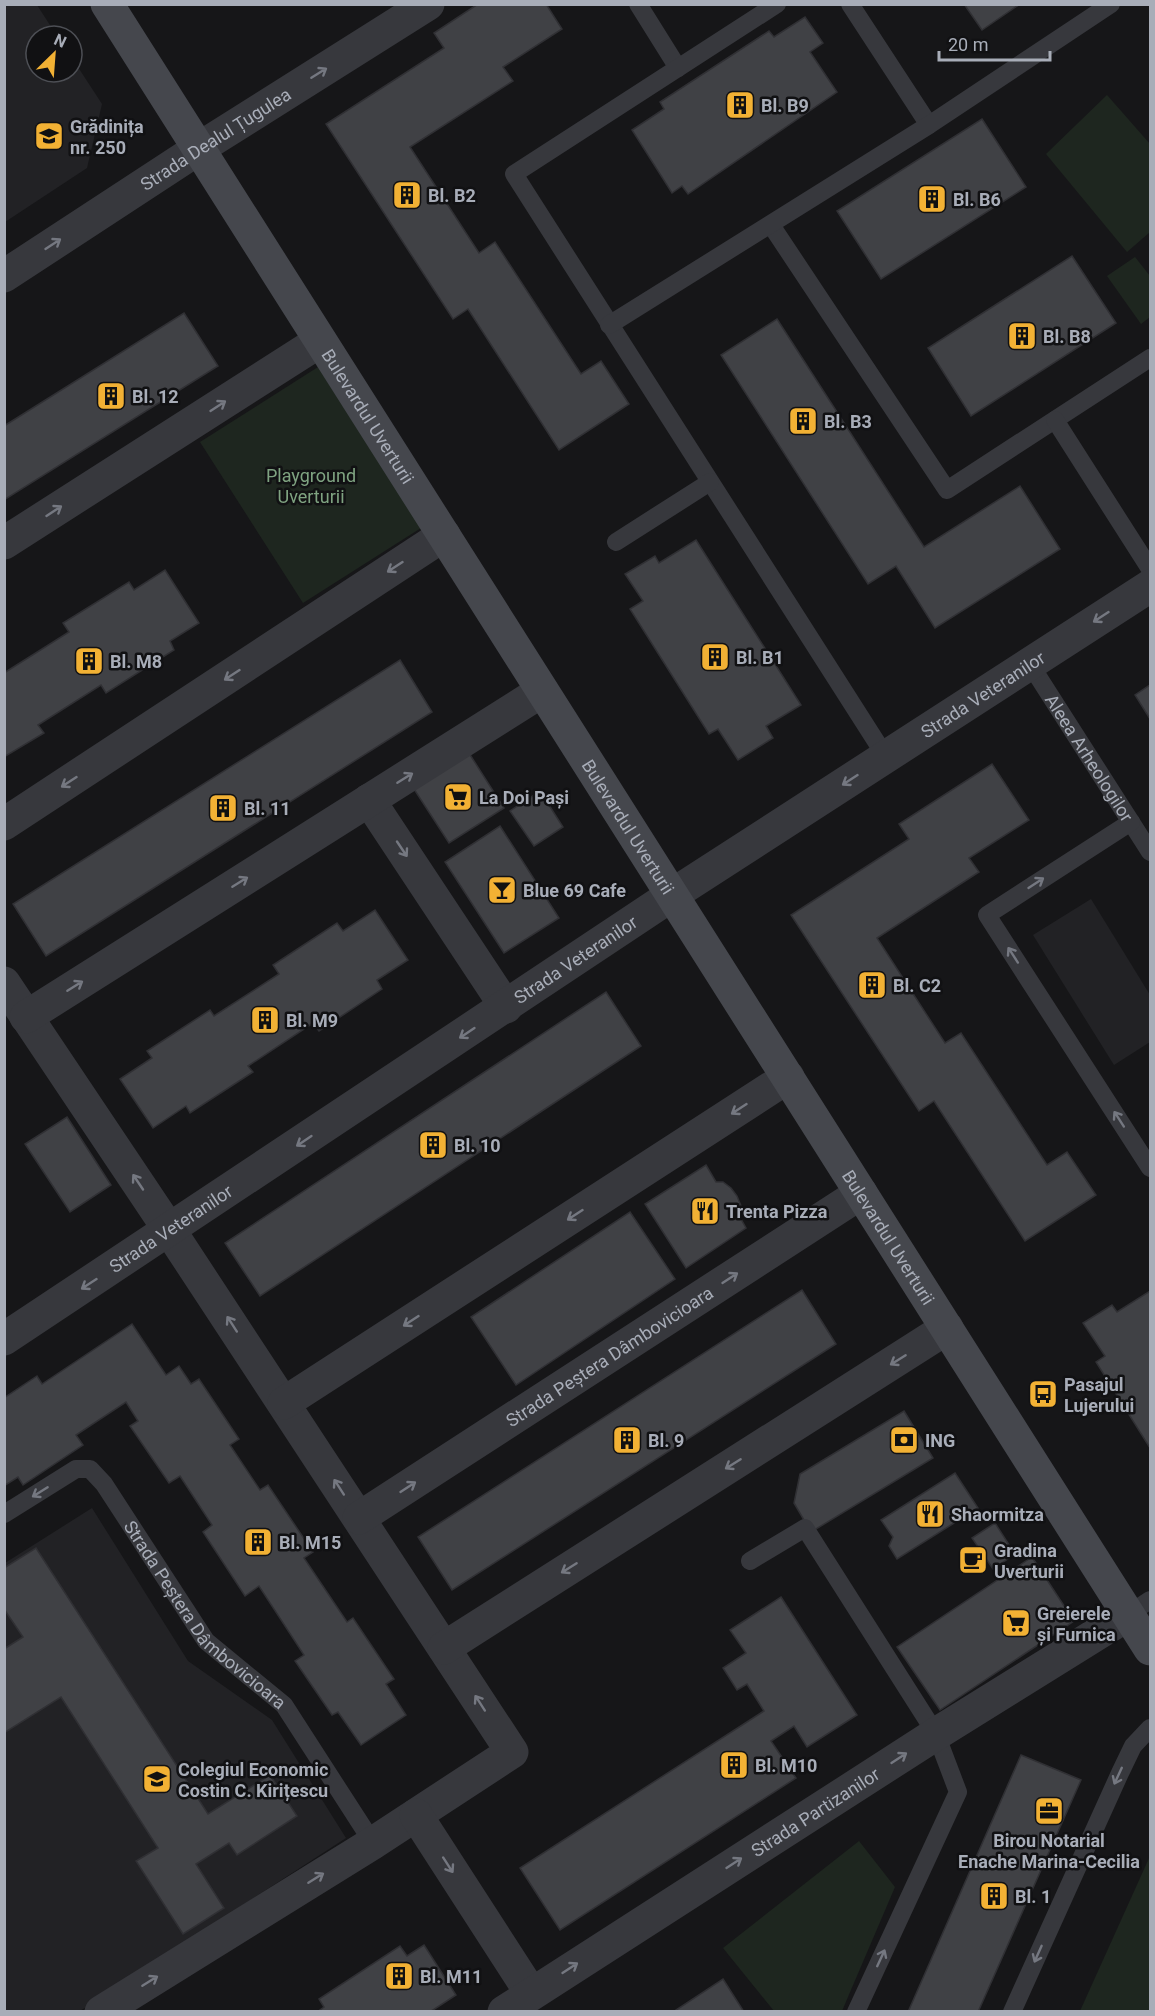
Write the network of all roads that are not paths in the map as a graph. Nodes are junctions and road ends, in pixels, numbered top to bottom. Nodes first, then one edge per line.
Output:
1 (107, 4) edge
2 (428, 4) edge
3 (638, 4) edge
4 (777, 4) edge
5 (850, 4) edge
6 (1111, 4) edge
7 (678, 68) junction
8 (929, 125) junction
9 (198, 149) junction
10 (771, 225) junction
11 (4, 276) edge
12 (609, 325) junction
13 (320, 341) junction
14 (1150, 358) edge
15 (1055, 420) junction
16 (710, 482) junction
17 (444, 535) junction
18 (616, 542) dead end
19 (4, 543) edge
20 (1150, 569) edge
21 (1150, 585) edge
22 (1030, 664) junction
23 (542, 691) junction
24 (886, 757) junction
25 (369, 800) junction
26 (1131, 822) junction
27 (4, 824) edge
28 (1150, 852) edge
29 (672, 895) junction
30 (4, 983) edge
31 (506, 1006) junction
32 (26, 1017) junction
33 (788, 1077) junction
34 (1150, 1168) edge
35 (861, 1193) junction
36 (170, 1231) junction
37 (947, 1328) junction
38 (4, 1340) edge
39 (284, 1403) junction
40 (4, 1514) edge
41 (359, 1518) junction
42 (750, 1561) dead end
43 (1140, 1607) edge
44 (444, 1647) junction
45 (1150, 1649) edge
46 (1150, 1728) edge
47 (936, 1734) junction
48 (416, 1815) junction
49 (373, 1843) junction
50 (531, 1993) junction
51 (101, 2012) edge
52 (504, 2012) edge
53 (856, 2012) edge
54 (1012, 2012) edge

1 - 9 main road, Bulevardul Uverturii
9 -> 2 street, Strada Dealul Țugulea
3 - 7 lane
4 - 7 lane
5 - 8 lane
6 - 8 lane
7 - 12 lane
8 - 10 lane
11 -> 9 street, Strada Dealul Țugulea
9 - 13 main road, Bulevardul Uverturii
10 - 12 lane
10 - 15 lane
12 - 16 lane
13 - 17 main road, Bulevardul Uverturii
19 -> 13 street
14 - 15 lane
15 - 20 lane
16 - 18 lane
16 - 24 lane
17 - 23 main road, Bulevardul Uverturii
17 -> 27 street
21 -> 22 street, Strada Veteranilor
22 - 24 street, Strada Veteranilor
22 - 26 lane, Aleea Arheologilor
25 -> 23 street
23 - 29 main road, Bulevardul Uverturii
24 -> 29 street, Strada Veteranilor
25 -> 31 street
32 -> 25 street
26 - 28 lane, Aleea Arheologilor
34 -> 26 lane
29 - 31 street, Strada Veteranilor
29 - 33 main road, Bulevardul Uverturii
30 - 32 street
31 -> 36 street, Strada Veteranilor
36 -> 32 street
33 - 35 main road, Bulevardul Uverturii
33 -> 39 street
35 - 37 main road, Bulevardul Uverturii
41 -> 35 street, Strada Peștera Dâmbovicioara
36 -> 38 street, Strada Veteranilor
39 -> 36 street
37 - 43 main road, Bulevardul Uverturii
37 -> 44 street
41 -> 39 street
49 -> 40 lane, Strada Peștera Dâmbovicioara
41 - 44 street
42 - 47 lane
43 - 45 main road, Bulevardul Uverturii
43 - 47 street, Strada Partizanilor
48 -> 44 street
46 -> 54 lane
50 -> 47 street, Strada Partizanilor
53 -> 47 lane
48 - 49 street
48 -> 50 street
51 -> 49 street
50 - 52 street, Strada Partizanilor

